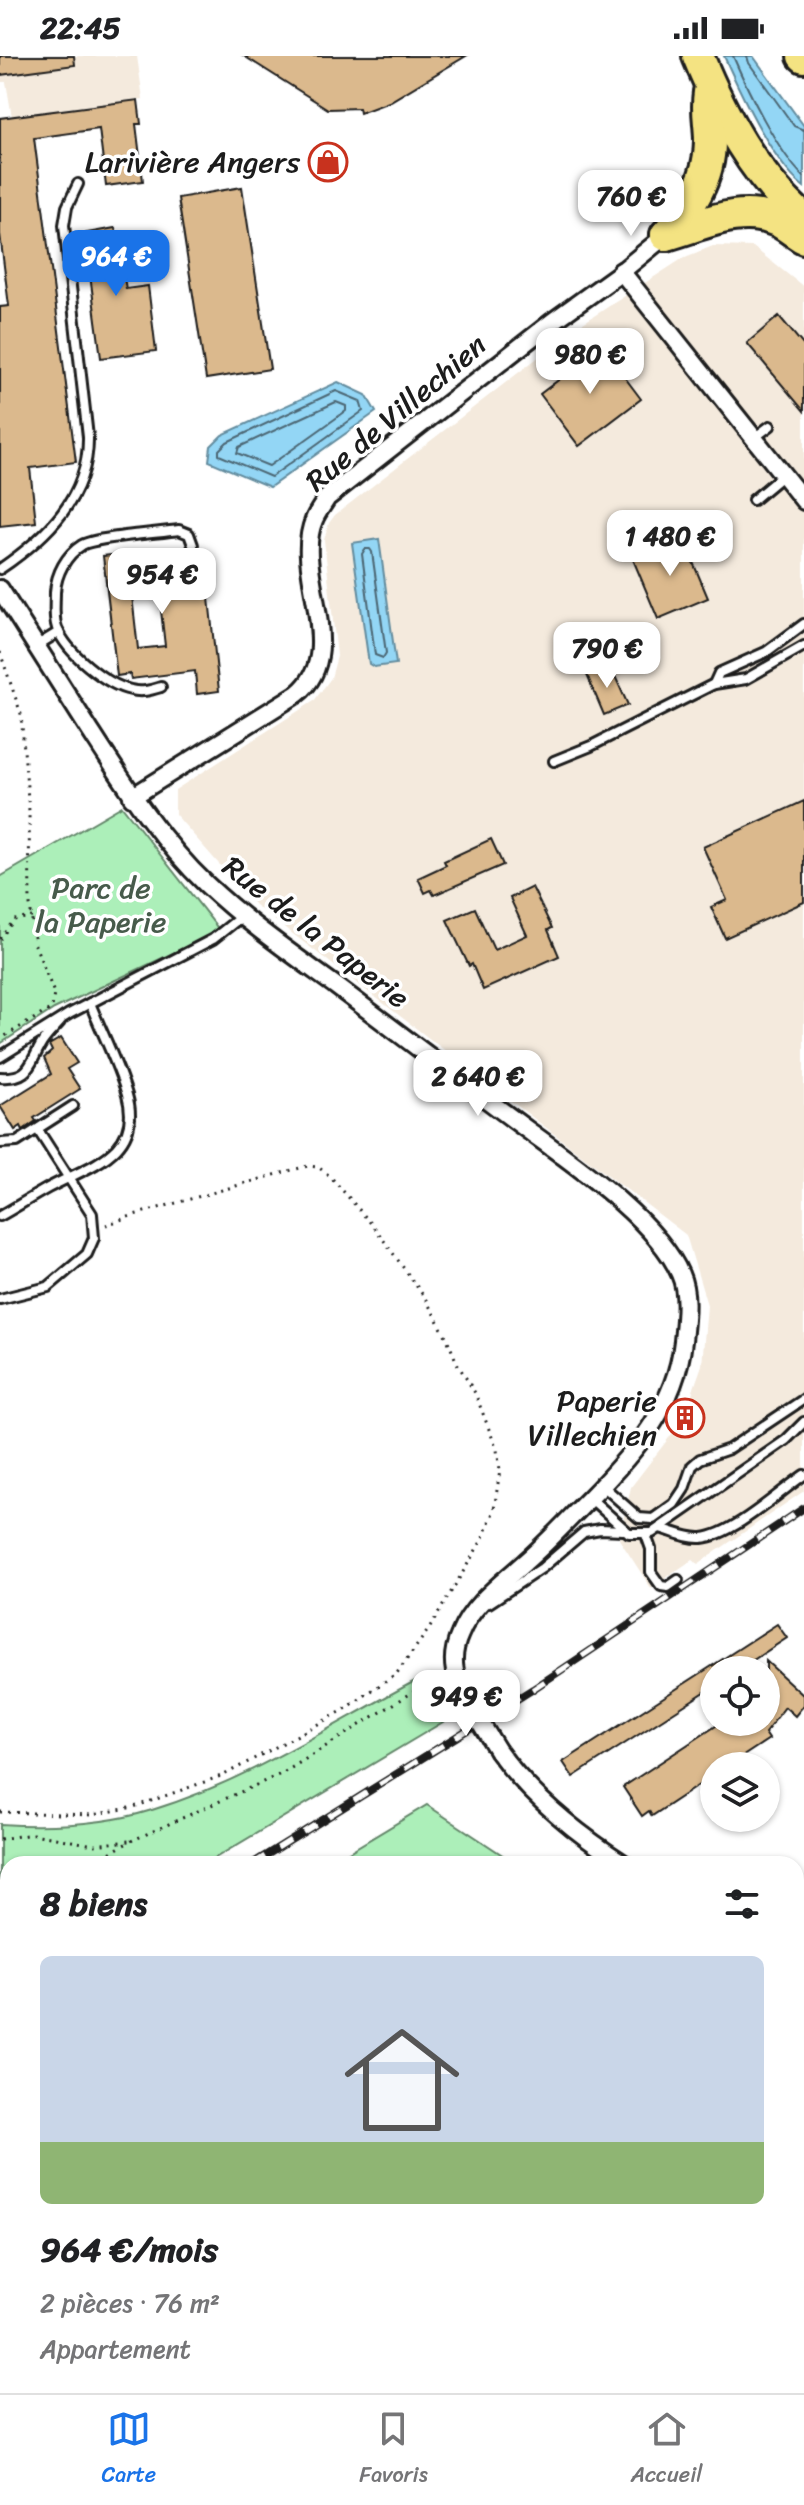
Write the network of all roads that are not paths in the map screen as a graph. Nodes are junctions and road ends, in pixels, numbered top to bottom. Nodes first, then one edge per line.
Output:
1 (698, 56) edge
2 (710, 86) junction
3 (78, 184) dead end
4 (804, 219) edge
5 (666, 235) junction
6 (804, 238) edge
7 (621, 271) junction
8 (770, 426) dead end
9 (754, 438) junction
10 (783, 475) junction
11 (753, 500) dead end
12 (804, 501) edge
13 (193, 545) dead end
14 (0, 569) edge
15 (0, 589) edge
16 (804, 624) edge
17 (59, 632) junction
18 (36, 646) junction
19 (804, 646) edge
20 (714, 684) junction
21 (161, 687) dead end
22 (554, 761) dead end
23 (132, 797) junction
24 (243, 916) junction
25 (90, 1003) junction
26 (66, 1016) junction
27 (0, 1058) edge
28 (3, 1077) edge
29 (73, 1106) dead end
30 (38, 1130) junction
31 (0, 1143) edge
32 (69, 1178) junction
33 (0, 1216) edge
34 (0, 1299) edge
35 (804, 1399) edge
36 (804, 1422) edge
37 (804, 1475) edge
38 (603, 1485) junction
39 (590, 1498) junction
40 (660, 1528) junction
41 (624, 1530) junction
42 (646, 1535) junction
43 (678, 1580) dead end
44 (471, 1614) junction
45 (613, 1856) edge

1 - 2 highway
2 - 4 highway
2 - 5 highway
3 - 14 lane
5 - 6 highway
5 - 7 street, Rue de Villechien
7 - 9 street
7 - 23 street, Rue de Villechien
8 - 9 lane
9 - 10 street
10 - 11 lane
10 - 12 street
13 - 17 lane
15 - 18 street, Rue de la Paperie
16 - 20 lane
17 - 18 lane
17 - 21 lane
18 - 23 street, Rue de la Paperie
19 - 20 lane
20 - 22 lane
23 - 24 street, Rue de la Paperie
24 - 25 lane
24 - 38 street, Rue de la Paperie
25 - 26 lane
25 - 32 lane
26 - 27 lane
26 - 28 lane
27 - 28 lane
29 - 30 lane
30 - 31 lane
30 - 32 lane
32 - 33 lane
32 - 34 lane
35 - 38 lane
36 - 40 lane
37 - 40 lane
38 - 39 street, Rue de la Paperie
39 - 41 lane
39 - 44 street, Rue de la Paperie
40 - 42 lane
41 - 42 lane
41 - 44 lane
42 - 43 lane
44 - 45 street, Rue de la Paperie, bridge

